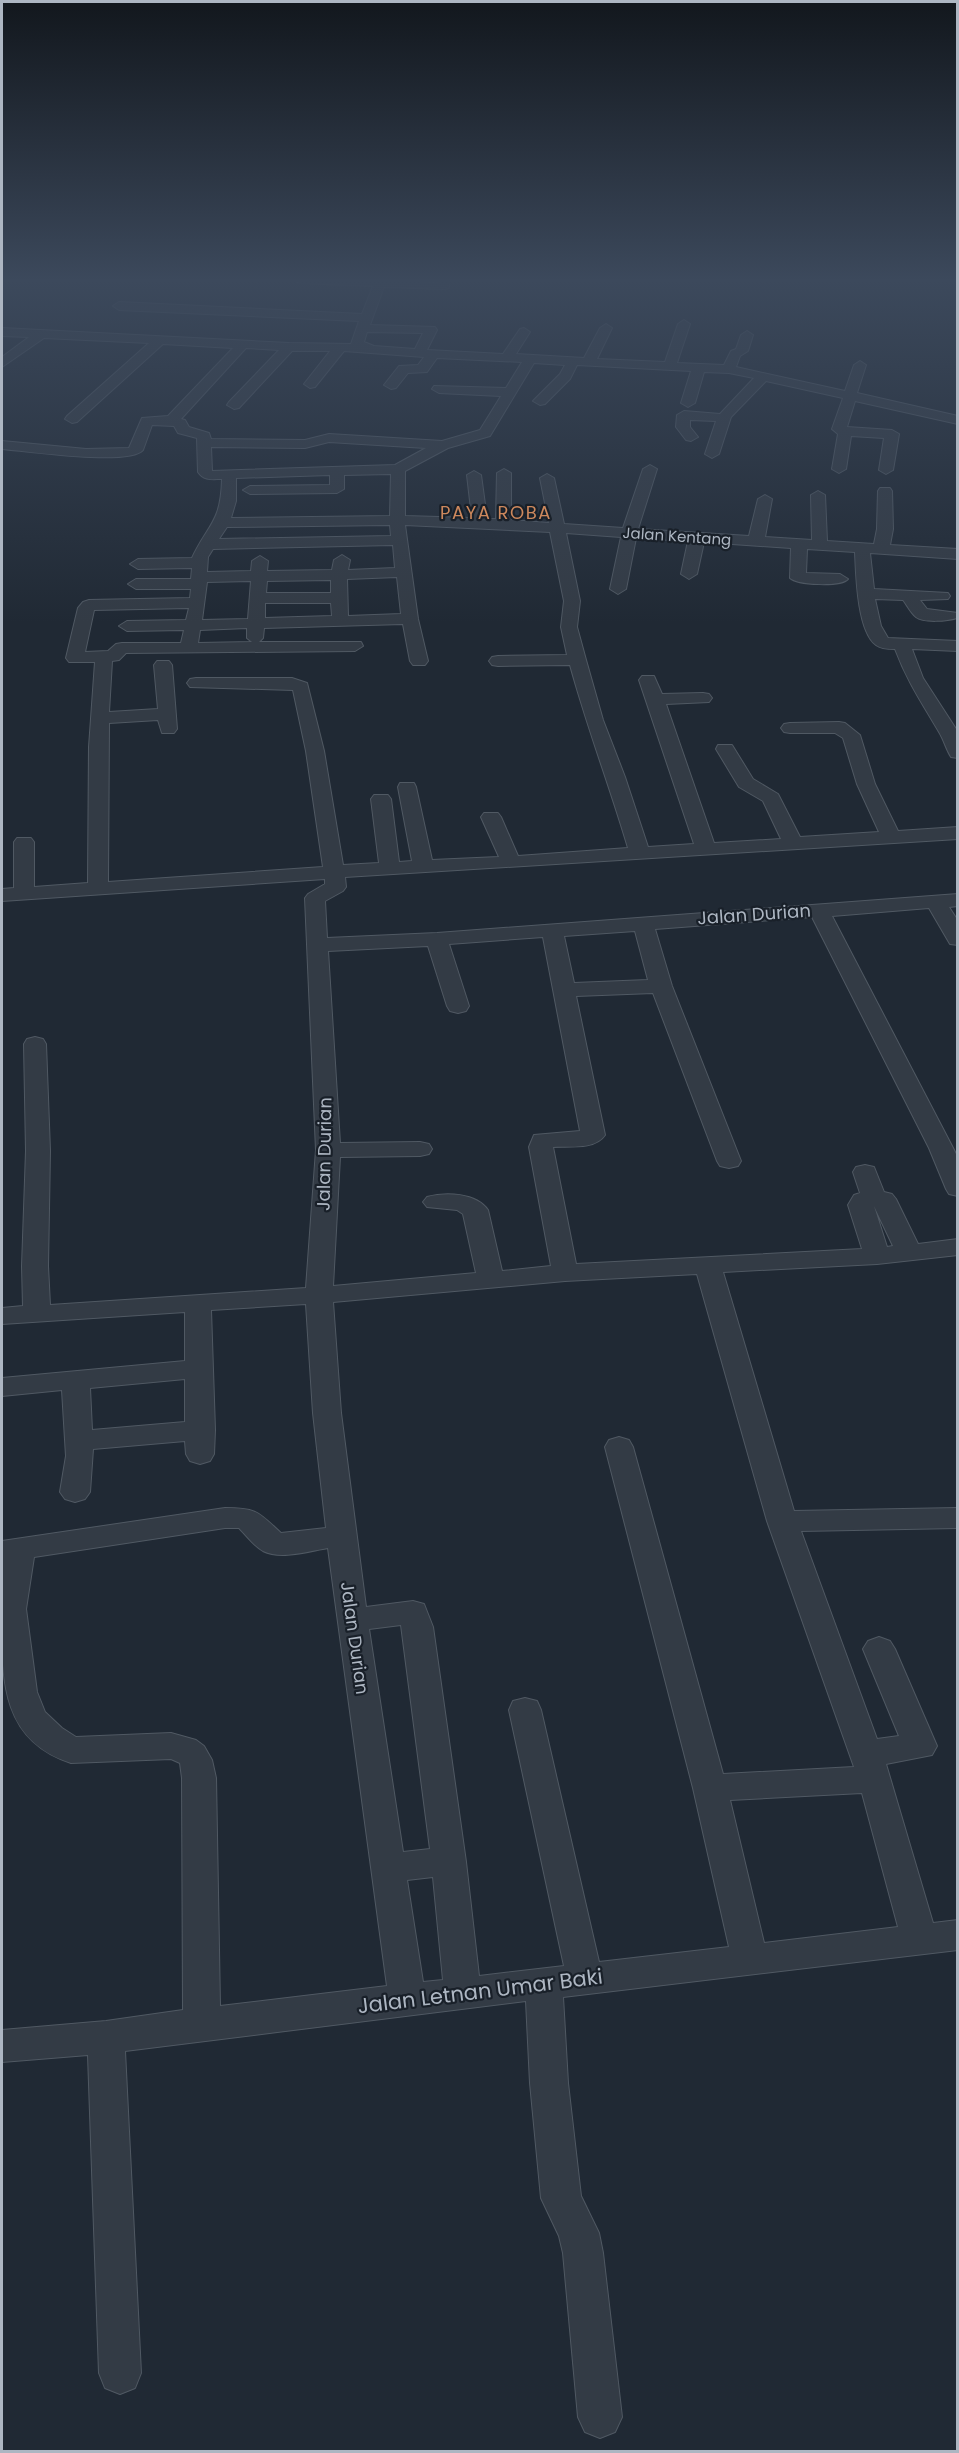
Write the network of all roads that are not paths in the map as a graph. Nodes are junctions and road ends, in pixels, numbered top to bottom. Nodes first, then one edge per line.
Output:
1 (99, 394) edge
2 (196, 394) edge
3 (244, 394) edge
4 (507, 394) edge
5 (547, 394) edge
6 (691, 394) edge
7 (747, 394) edge
8 (846, 394) edge
9 (853, 396) junction
10 (540, 401) dead end
11 (688, 403) dead end
12 (234, 405) dead end
13 (725, 418) junction
14 (72, 419) dead end
15 (172, 420) junction
16 (957, 420) edge
17 (845, 432) junction
18 (691, 437) dead end
19 (205, 442) junction
20 (252, 442) junction
21 (383, 442) junction
22 (2, 445) edge
23 (443, 445) junction
24 (311, 451) junction
25 (355, 454) dead end
26 (712, 454) dead end
27 (398, 469) junction
28 (650, 469) dead end
29 (839, 469) dead end
30 (310, 471) junction
31 (337, 471) junction
32 (886, 471) dead end
33 (258, 473) junction
34 (504, 473) dead end
35 (229, 474) junction
36 (474, 475) dead end
37 (547, 478) dead end
38 (230, 490) junction
39 (287, 490) junction
40 (885, 491) dead end
41 (818, 495) dead end
42 (765, 499) dead end
43 (338, 508) junction
44 (397, 520) junction
45 (284, 522) junction
46 (222, 523) junction
47 (480, 523) junction
48 (503, 525) junction
49 (556, 528) junction
50 (629, 533) junction
51 (697, 537) junction
52 (400, 540) junction
53 (342, 541) junction
54 (756, 541) junction
55 (262, 543) junction
56 (210, 544) junction
57 (798, 544) junction
58 (820, 545) junction
59 (841, 547) junction
60 (862, 548) junction
61 (882, 550) junction
62 (935, 553) junction
63 (957, 554) edge
64 (138, 564) dead end
65 (340, 568) junction
66 (260, 570) junction
67 (404, 572) junction
68 (199, 574) junction
69 (689, 574) dead end
70 (136, 584) dead end
71 (945, 587) edge
72 (618, 589) dead end
73 (868, 594) junction
74 (908, 595) junction
75 (257, 598) junction
76 (340, 598) junction
77 (198, 603) junction
78 (954, 615) edge
79 (410, 620) junction
80 (346, 621) junction
81 (256, 622) junction
82 (127, 626) dead end
83 (193, 626) junction
84 (957, 641) edge
85 (901, 644) junction
86 (957, 646) edge
87 (188, 648) junction
88 (255, 648) junction
89 (104, 658) junction
90 (577, 660) junction
91 (419, 661) dead end
92 (498, 661) dead end
93 (162, 665) dead end
94 (648, 680) dead end
95 (196, 682) dead end
96 (703, 698) dead end
97 (656, 699) junction
98 (100, 718) junction
99 (790, 728) dead end
100 (725, 749) dead end
101 (957, 749) edge
102 (407, 787) dead end
103 (381, 799) dead end
104 (491, 817) dead end
105 (957, 833) edge
106 (891, 836) junction
107 (24, 842) dead end
108 (793, 843) junction
109 (705, 850) junction
110 (640, 855) junction
111 (511, 862) junction
112 (423, 866) junction
113 (390, 869) junction
114 (333, 872) junction
115 (98, 890) junction
116 (24, 894) junction
117 (2, 895) edge
118 (946, 900) edge
119 (819, 910) junction
120 (643, 923) junction
121 (552, 929) junction
122 (437, 939) junction
123 (957, 939) edge
124 (318, 945) junction
125 (661, 986) junction
126 (564, 990) junction
127 (458, 1006) dead end
128 (34, 1044) dead end
129 (420, 1149) dead end
130 (328, 1150) junction
131 (729, 1161) dead end
132 (865, 1172) dead end
133 (957, 1189) edge
134 (874, 1198) junction
135 (436, 1202) dead end
136 (957, 1247) edge
137 (909, 1252) junction
138 (877, 1256) junction
139 (708, 1266) junction
140 (565, 1273) junction
141 (491, 1279) junction
142 (320, 1295) junction
143 (198, 1304) junction
144 (37, 1312) junction
145 (2, 1316) edge
146 (199, 1369) junction
147 (76, 1380) junction
148 (2, 1387) edge
149 (78, 1441) junction
150 (619, 1447) dead end
151 (75, 1492) dead end
152 (957, 1518) edge
153 (782, 1521) junction
154 (341, 1536) junction
155 (11, 1550) edge
156 (352, 1620) junction
157 (879, 1648) dead end
158 (525, 1710) dead end
159 (870, 1767) junction
160 (710, 1788) junction
161 (449, 1863) junction
162 (388, 1867) junction
163 (957, 1935) edge
164 (919, 1939) junction
165 (750, 1959) junction
166 (585, 1979) junction
167 (544, 1983) junction
168 (463, 1993) junction
169 (407, 2000) junction
170 (202, 2024) junction
171 (106, 2037) junction
172 (2, 2046) edge
173 (120, 2373) dead end
174 (600, 2417) dead end

1 - 14 street
2 - 15 street
3 - 12 street
4 - 23 street
5 - 10 street
6 - 11 street
7 - 13 street
8 - 9 street
9 - 16 street
9 - 17 street
13 - 18 street
13 - 26 street
15 - 19 street
15 - 22 street
17 - 29 street
17 - 32 street
19 - 20 street
19 - 35 street
20 - 24 street
20 - 33 street
21 - 23 street
21 - 24 street
21 - 25 street
23 - 27 street
24 - 30 street
27 - 31 street
27 - 44 street
28 - 50 street
30 - 31 street
30 - 33 street
31 - 43 street
33 - 35 street
34 - 48 street
35 - 38 street
36 - 47 street
37 - 49 street
38 - 39 street
38 - 46 street
39 - 43 street
39 - 45 street
40 - 61 street
41 - 58 street
42 - 54 street
43 - 44 street, Jalan Kentang
43 - 45 street
43 - 53 street
44 - 47 street, Jalan Kentang
44 - 52 street
45 - 46 street
46 - 56 street
47 - 48 street, Jalan Kentang
48 - 49 street, Jalan Kentang
49 - 50 street, Jalan Kentang
49 - 90 street
50 - 51 street, Jalan Kentang
50 - 72 street
51 - 54 street, Jalan Kentang
51 - 69 street
52 - 53 street
52 - 67 street
53 - 55 street
53 - 65 street
54 - 57 street, Jalan Kentang
55 - 56 street
55 - 66 street
56 - 68 street
57 - 58 street, Jalan Kentang
57 - 59 street
58 - 59 street, Jalan Kentang
59 - 60 street, Jalan Kentang
60 - 61 street, Jalan Kentang
60 - 73 street
61 - 62 street, Jalan Kentang
62 - 63 street, Jalan Kentang
62 - 71 street
64 - 68 street
65 - 66 street
65 - 67 street
65 - 76 street
66 - 68 street
66 - 75 street
67 - 79 street
68 - 70 street
68 - 77 street
71 - 74 street
73 - 74 street
73 - 85 street
74 - 78 street
75 - 76 street
75 - 81 street
76 - 80 street
77 - 83 street
77 - 89 street
78 - 84 street
79 - 80 street
79 - 91 street
80 - 81 street
80 - 88 street
81 - 83 street
81 - 88 street
82 - 83 street
83 - 87 street
85 - 86 street
85 - 101 street
87 - 88 street
87 - 89 street
89 - 98 street
90 - 92 street
90 - 110 street
93 - 98 street
94 - 97 street
95 - 114 street
96 - 97 street
97 - 109 street
98 - 115 street
99 - 106 street
100 - 108 street
102 - 112 street
103 - 113 street
104 - 111 street
105 - 106 street
106 - 108 street
107 - 116 street
108 - 109 street
109 - 110 street
110 - 111 street
111 - 112 street
112 - 113 street
113 - 114 street
114 - 115 street
114 - 124 street
115 - 116 street
116 - 117 street
118 - 119 street, Jalan Durian
118 - 123 street
119 - 120 street, Jalan Durian
119 - 133 street
120 - 121 street, Jalan Durian
120 - 125 street
121 - 122 street, Jalan Durian
121 - 126 street
122 - 124 street, Jalan Durian
122 - 127 street
124 - 130 street, Jalan Durian
125 - 126 street
125 - 131 street
126 - 140 street
128 - 144 street
129 - 130 street
130 - 142 street, Jalan Durian
132 - 134 street
134 - 137 street
134 - 138 street
135 - 141 street
136 - 137 street
137 - 138 street
138 - 139 street
139 - 140 street
139 - 153 street
140 - 141 street
141 - 142 street
142 - 143 street
142 - 154 street, Jalan Durian
143 - 144 street
143 - 146 street
144 - 145 street
146 - 147 street
146 - 149 street
147 - 148 street
147 - 149 street
149 - 151 street
150 - 160 street
152 - 153 street
153 - 159 street
154 - 155 street
154 - 156 street, Jalan Durian
155 - 170 street
156 - 161 street
156 - 162 street, Jalan Durian
157 - 159 street
158 - 166 street
159 - 160 street
159 - 164 street
160 - 165 street
161 - 162 street
161 - 168 street
162 - 169 street, Jalan Durian
163 - 164 street, Jalan Letnan Umar Baki
164 - 165 street, Jalan Letnan Umar Baki
165 - 166 street, Jalan Letnan Umar Baki
166 - 167 street, Jalan Letnan Umar Baki
167 - 168 street, Jalan Letnan Umar Baki
167 - 174 street
168 - 169 street, Jalan Letnan Umar Baki
169 - 170 street, Jalan Letnan Umar Baki
170 - 171 street, Jalan Letnan Umar Baki
171 - 172 street, Jalan Letnan Umar Baki
171 - 173 street

